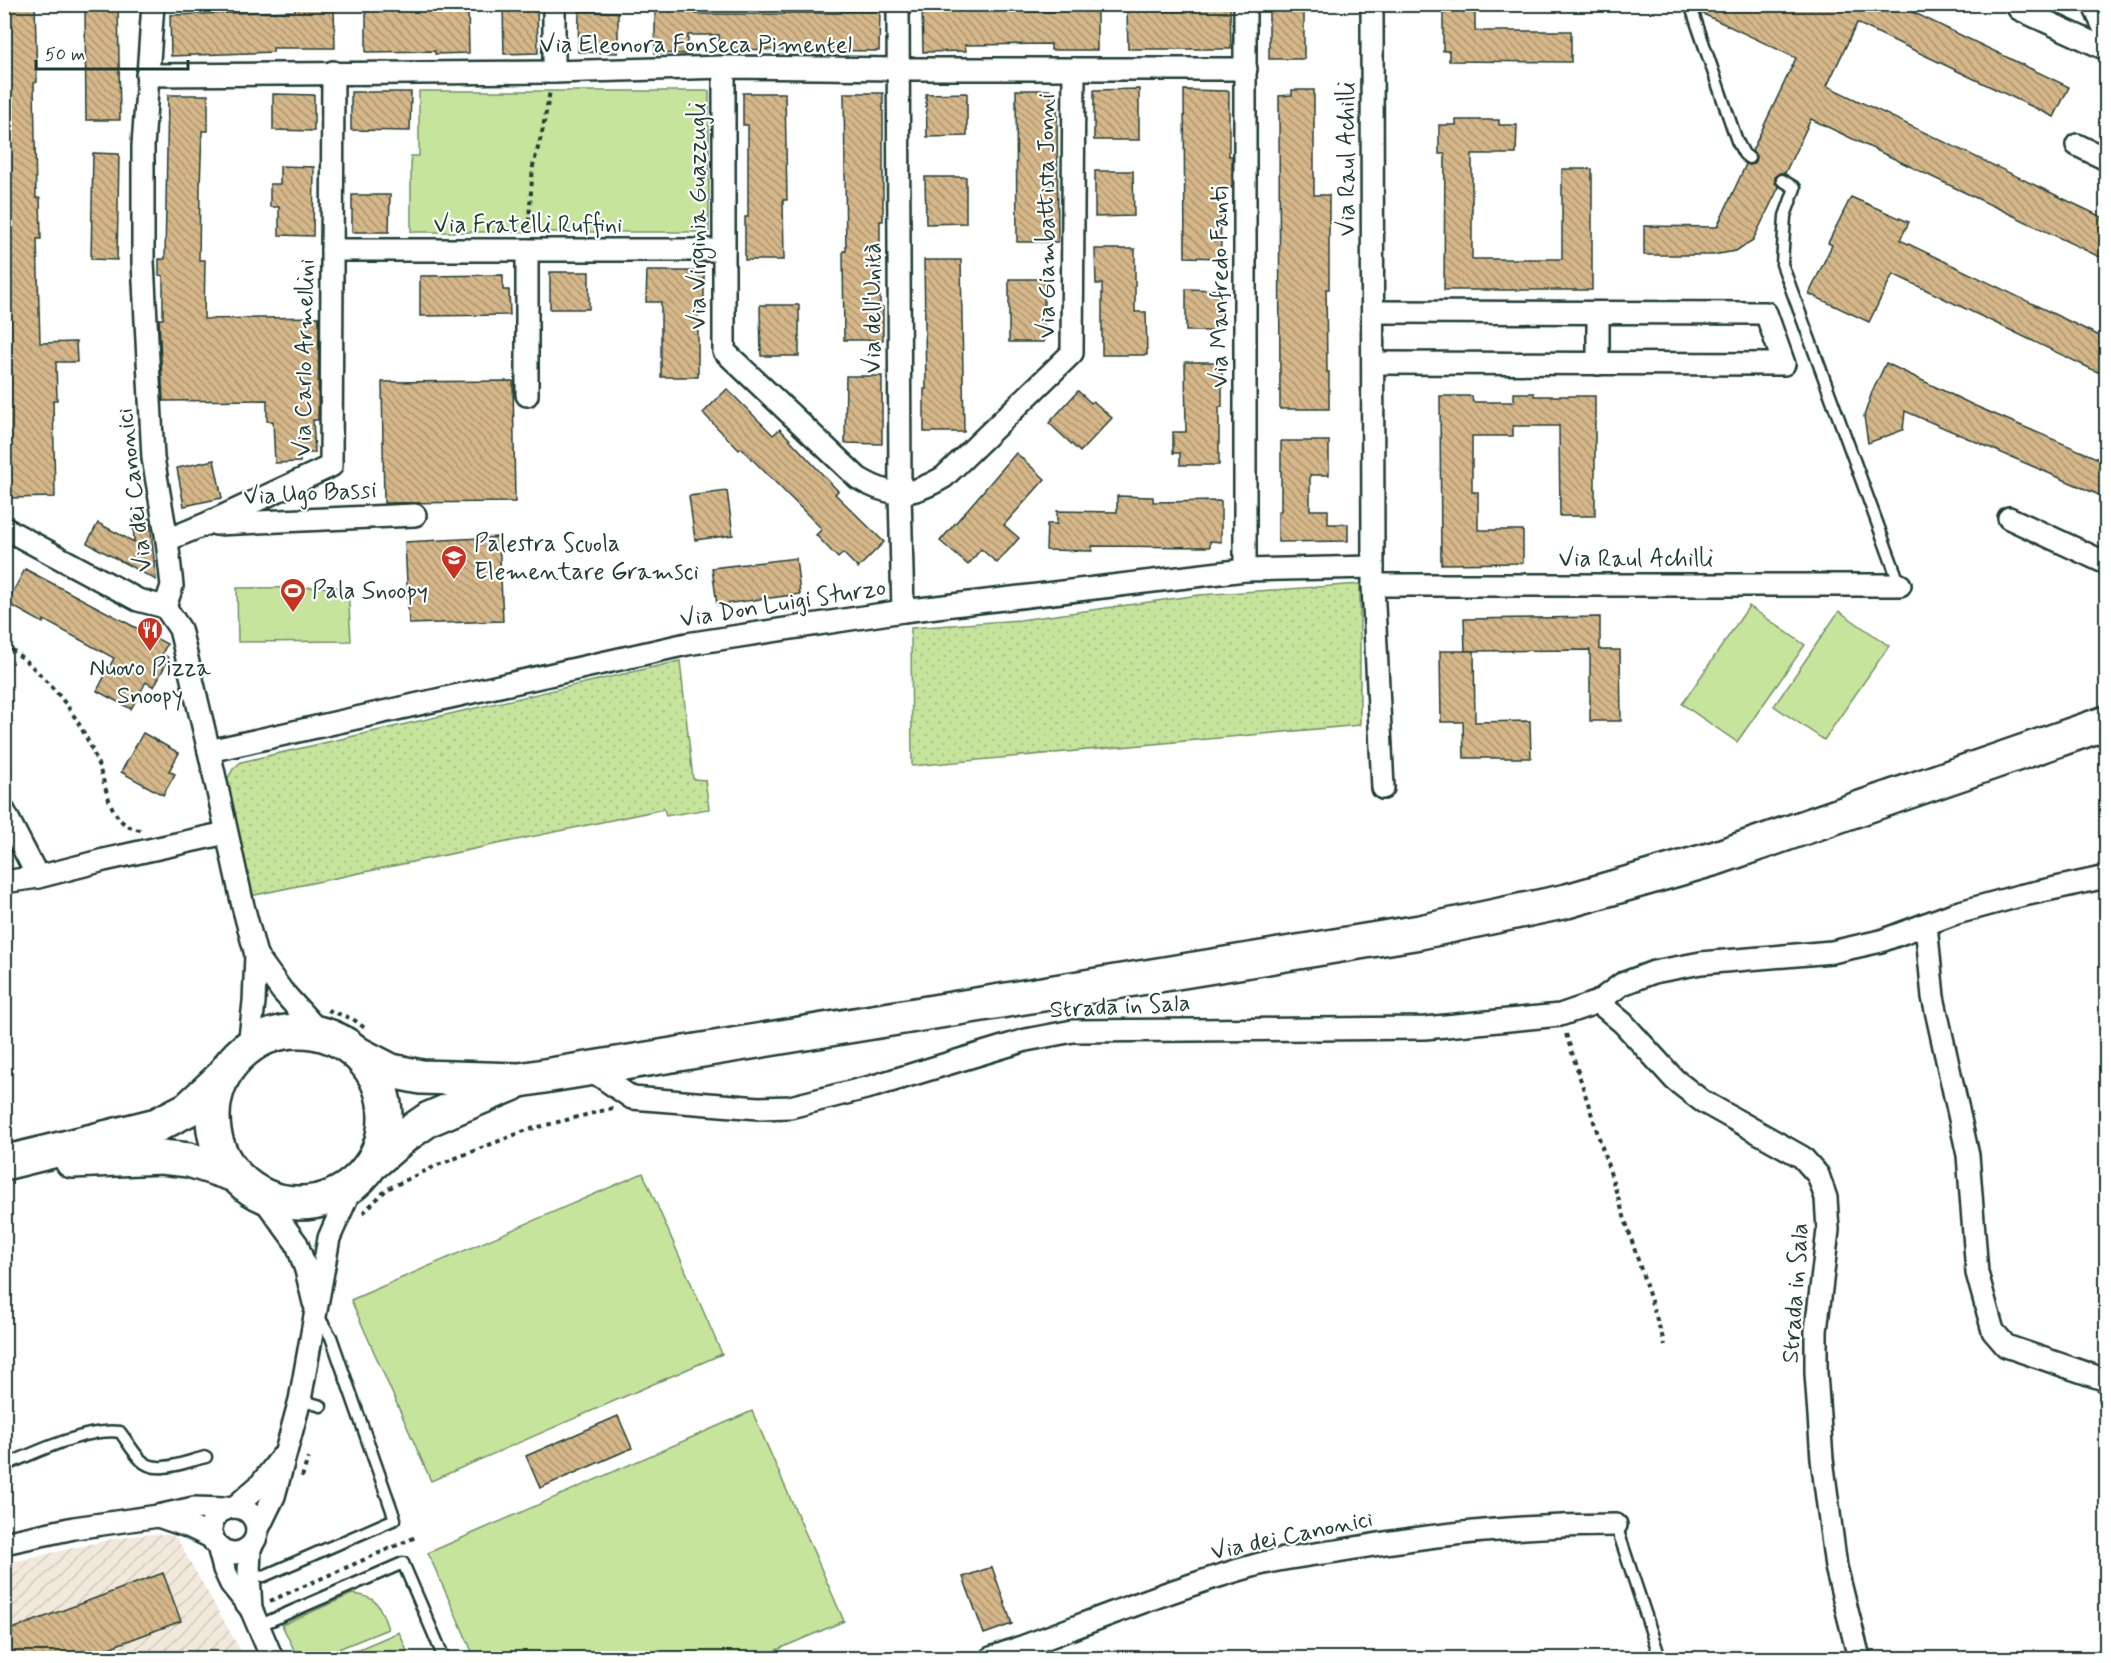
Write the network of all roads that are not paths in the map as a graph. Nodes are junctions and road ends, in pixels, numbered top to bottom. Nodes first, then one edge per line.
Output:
1 (153, 4) edge
2 (554, 4) edge
3 (898, 4) edge
4 (1245, 4) edge
5 (1372, 4) edge
6 (1690, 4) edge
7 (2093, 4) edge
8 (2019, 9) dead end
9 (2106, 32) edge
10 (2106, 50) edge
11 (724, 68) junction
12 (897, 69) junction
13 (1074, 69) junction
14 (1246, 69) junction
15 (333, 72) junction
16 (554, 72) junction
17 (147, 75) junction
18 (2077, 146) dead end
19 (1749, 158) dead end
20 (2106, 159) edge
21 (1782, 180) dead end
22 (332, 250) junction
23 (527, 250) junction
24 (724, 250) junction
25 (1372, 312) junction
26 (1598, 313) junction
27 (1373, 363) junction
28 (1598, 364) junction
29 (527, 395) dead end
30 (900, 494) junction
31 (416, 515) dead end
32 (2009, 518) dead end
33 (206, 524) junction
34 (4, 528) edge
35 (167, 540) junction
36 (2106, 563) edge
37 (1245, 570) junction
38 (1373, 576) junction
39 (1900, 585) joint
40 (165, 607) junction
41 (903, 611) junction
42 (2106, 723) edge
43 (209, 751) junction
44 (1383, 788) dead end
45 (4, 811) edge
46 (226, 833) junction
47 (38, 877) junction
48 (2106, 877) edge
49 (4, 882) edge
50 (1926, 924) junction
51 (256, 955) junction
52 (1598, 1002) junction
53 (322, 1021) junction
54 (363, 1042) junction
55 (249, 1047) junction
56 (590, 1069) junction
57 (222, 1077) junction
58 (520, 1080) junction
59 (374, 1162) junction
60 (4, 1163) edge
61 (235, 1175) junction
62 (352, 1186) junction
63 (261, 1195) junction
64 (316, 1311) junction
65 (2106, 1380) edge
66 (300, 1400) junction
67 (321, 1406) dead end
68 (287, 1450) junction
69 (206, 1457) dead end
70 (4, 1466) edge
71 (230, 1508) junction
72 (158, 1516) junction
73 (1617, 1525) joint
74 (254, 1539) junction
75 (215, 1542) junction
76 (4, 1543) edge
77 (249, 1574) junction
78 (259, 1612) junction
79 (272, 1659) edge
80 (444, 1659) edge
81 (991, 1659) edge
82 (1660, 1659) edge
83 (1859, 1659) edge

1 - 17 street, Via dei Canonici
2 - 16 street
3 - 12 street, Via dell'Unità
4 - 14 street, Via Manfredo Fanti
5 - 25 street, Via Raul Achilli
6 - 19 lane
7 - 9 street
8 - 10 street
11 - 12 street, Via Eleonora Fonseca Pimentel
11 - 16 street, Via Eleonora Fonseca Pimentel
11 - 24 street, Via Virginia Guazzugli
12 - 13 street, Via Eleonora Fonseca Pimentel
12 - 30 street, Via dell'Unità
13 - 14 street, Via Eleonora Fonseca Pimentel
13 - 30 street, Via Giambattista Jonni
14 - 37 street, Via Manfredo Fanti
15 - 16 street, Via Eleonora Fonseca Pimentel
15 - 17 street, Via Eleonora Fonseca Pimentel
15 - 22 street, Via Carlo Armellini
17 - 35 street, Via dei Canonici
18 - 20 street
21 - 39 lane
22 - 23 street, Via Fratelli Ruffini
22 - 33 street, Via Carlo Armellini
23 - 24 street, Via Fratelli Ruffini
23 - 29 street
24 - 30 street, Via Virginia Guazzugli
25 - 26 street
25 - 27 street, Via Raul Achilli
26 - 28 street
26 - 28 street
27 - 28 street
27 - 38 street, Via Raul Achilli
30 - 41 street, Via dell'Unità
31 - 33 street, Via Ugo Bassi
32 - 36 street
33 - 35 street, Via Carlo Armellini
34 - 40 street
35 - 40 street, Via dei Canonici
37 - 38 street, Via Don Luigi Sturzo
37 - 41 street, Via Don Luigi Sturzo
38 - 39 street, Via Raul Achilli
38 - 44 street, Via Raul Achilli
40 - 43 street
41 - 43 street, Via Don Luigi Sturzo
42 - 56 main road
43 - 46 street
45 - 47 street
46 - 47 street
46 - 51 street
47 - 49 street
48 - 50 street, Strada in Sala
50 - 52 street, Strada in Sala
50 - 65 street
51 - 53 street
51 - 55 street
52 - 56 street, Strada in Sala
52 - 83 street, Strada in Sala
53 - 54 main road
53 - 55 main road
54 - 58 main road
54 - 59 main road
55 - 57 main road
56 - 58 main road
57 - 60 main road
57 - 61 main road
58 - 59 main road
59 - 62 main road
60 - 61 main road
61 - 63 main road
62 - 63 main road
62 - 64 street
63 - 64 street
64 - 66 street
64 - 77 lane
66 - 67 lane
66 - 68 street
68 - 71 street
68 - 74 street
69 - 70 lane
71 - 72 street
71 - 74 street
71 - 75 street
72 - 75 street
72 - 76 street
73 - 81 street, Via dei Canonici
73 - 82 lane
74 - 75 street
74 - 77 street
75 - 78 street
77 - 78 street
78 - 79 street
78 - 80 lane

